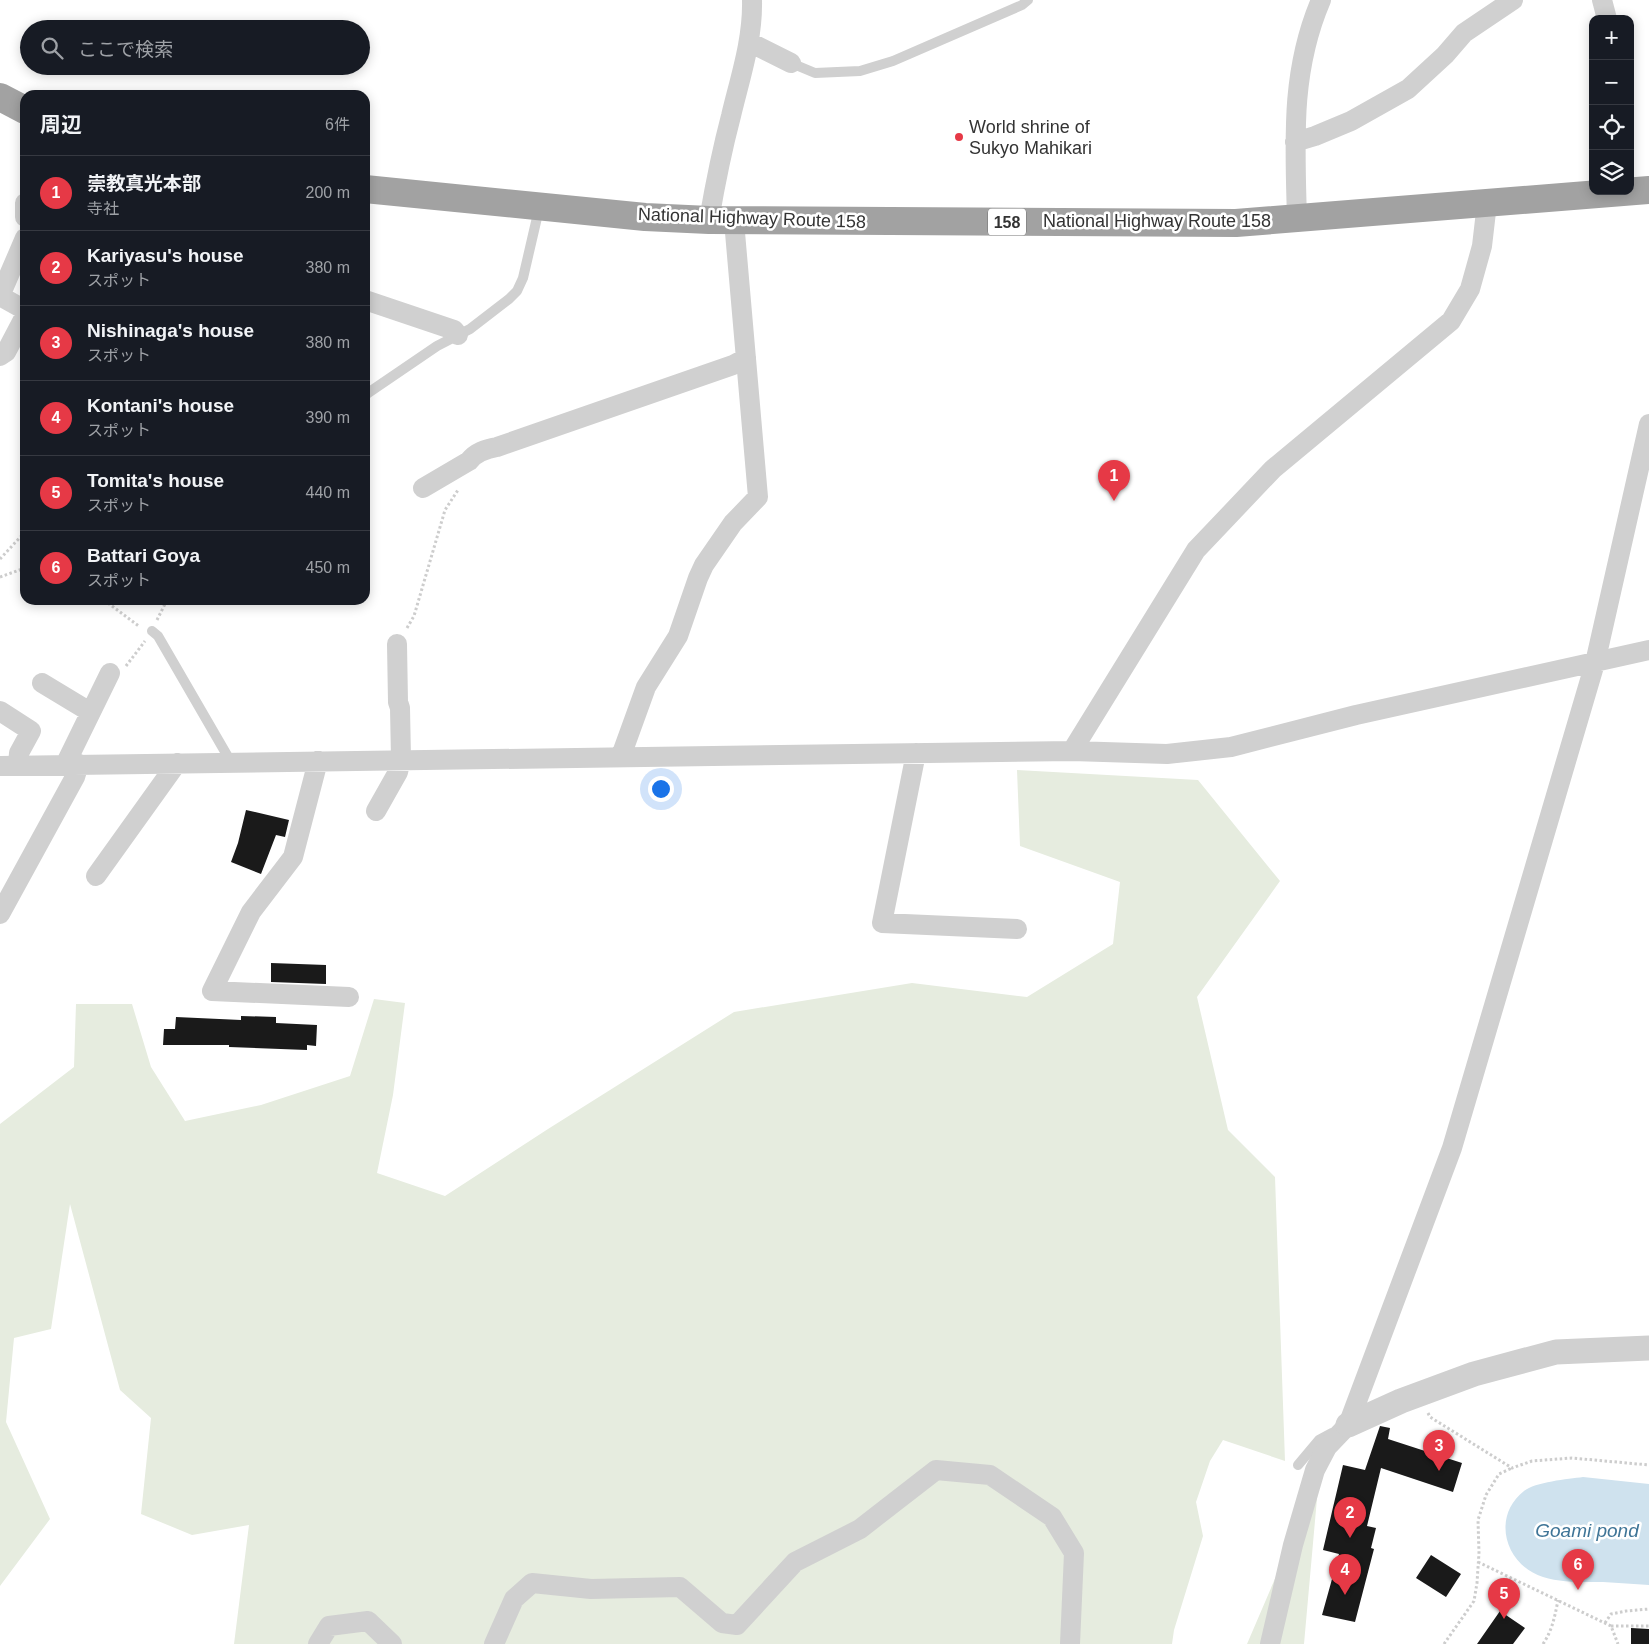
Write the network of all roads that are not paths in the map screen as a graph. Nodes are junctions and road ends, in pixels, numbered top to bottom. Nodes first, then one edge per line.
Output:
1 (752, 0) edge
2 (1028, 0) edge
3 (1321, 0) edge
4 (1513, 0) edge
5 (1602, 0) edge
6 (1606, 15) edge
7 (749, 42) junction
8 (791, 64) joint
9 (0, 96) edge
10 (20, 107) edge
11 (1295, 142) junction
12 (370, 189) edge
13 (1649, 190) edge
14 (1486, 203) junction
15 (540, 206) junction
16 (1297, 219) junction
17 (722, 221) junction
18 (20, 250) edge
19 (370, 302) edge
20 (20, 307) edge
21 (20, 325) edge
22 (458, 335) junction
23 (0, 356) edge
24 (746, 358) junction
25 (370, 392) edge
26 (1649, 424) edge
27 (423, 488) dead end
28 (148, 631) road end
29 (397, 644) road end
30 (1649, 650) edge
31 (1595, 663) junction
32 (110, 673) dead end
33 (42, 683) dead end
34 (0, 711) edge
35 (90, 712) junction
36 (1072, 751) junction
37 (916, 753) junction
38 (621, 756) junction
39 (401, 759) junction
40 (318, 760) junction
41 (231, 762) junction
42 (177, 763) junction
43 (72, 765) junction
44 (9, 766) edge
45 (376, 811) dead end
46 (96, 876) dead end
47 (0, 914) edge
48 (1017, 929) dead end
49 (349, 997) dead end
50 (1649, 1348) edge
51 (1348, 1425) junction
52 (1298, 1465) dead end
53 (318, 1644) edge
54 (392, 1644) edge
55 (494, 1644) edge
56 (1070, 1644) edge
57 (1270, 1644) edge

1 - 7 street
2 - 8 lane
3 - 11 street
4 - 11 street
5 - 6 street
7 - 8 street
7 - 17 street
9 - 10 highway
11 - 16 street
12 - 15 highway, National Highway Route 158 / 158
13 - 14 highway, National Highway Route 158 / 158
14 - 16 highway, National Highway Route 158 / 158
14 - 36 street
15 - 17 highway, National Highway Route 158 / 158
15 - 22 lane
16 - 17 highway, National Highway Route 158 / 158
17 - 24 street
18 - 20 street
19 - 22 street
21 - 23 street
22 - 25 lane
24 - 27 street
24 - 38 street
26 - 31 street
28 - 41 lane
29 - 39 street
30 - 31 street
31 - 36 street
31 - 51 street
32 - 35 street
33 - 35 street
34 - 44 street
35 - 43 street
36 - 37 street
37 - 38 street
37 - 48 street
38 - 39 street
39 - 40 street
39 - 45 street
40 - 41 street
40 - 49 street
41 - 42 street
42 - 43 street
42 - 46 street
43 - 44 street
43 - 47 street
50 - 51 street
51 - 52 lane
51 - 57 street
53 - 54 street
55 - 56 street

